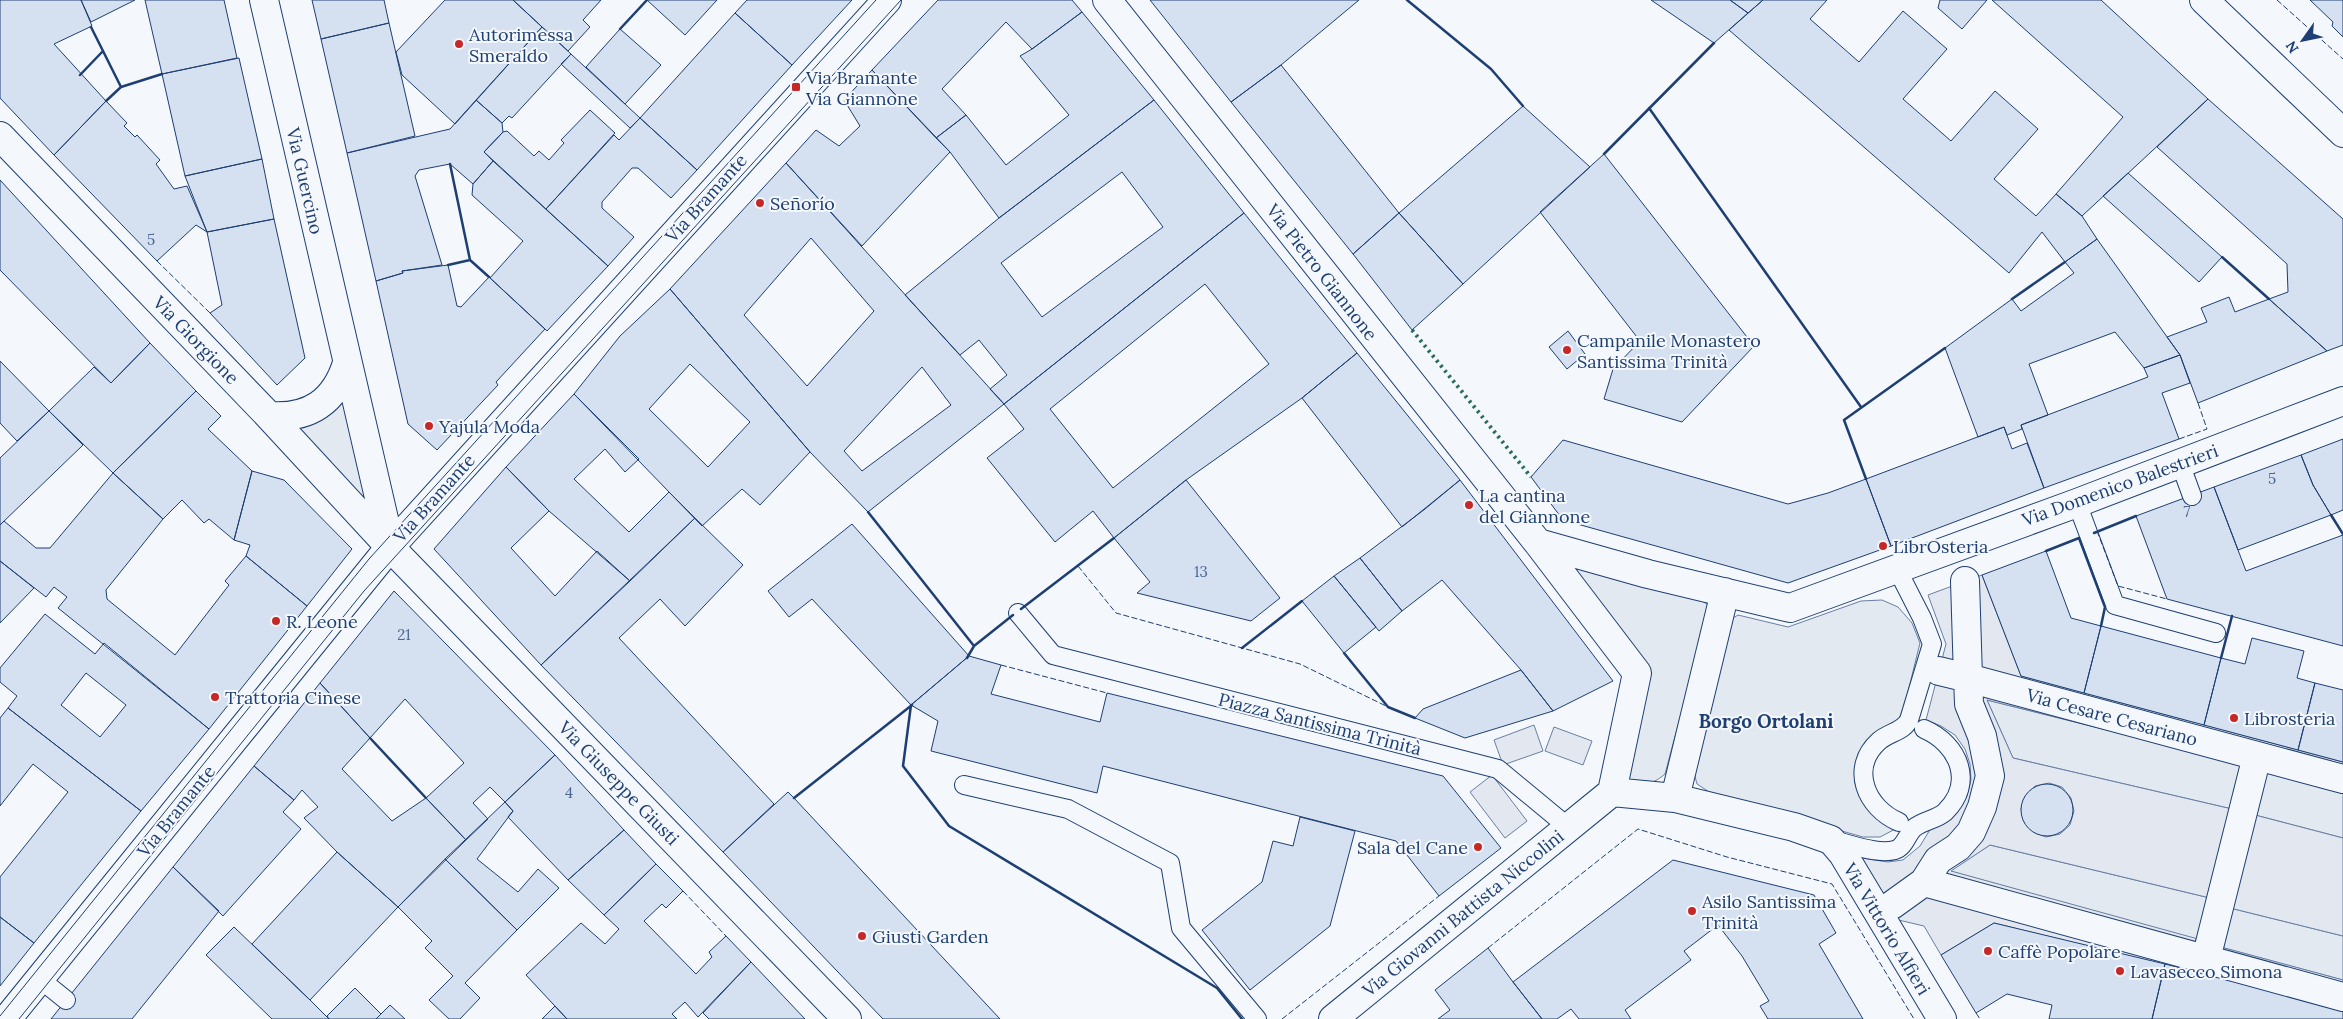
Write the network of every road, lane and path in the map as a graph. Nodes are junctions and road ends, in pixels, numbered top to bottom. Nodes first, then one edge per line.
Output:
1 (264, 0) edge
2 (887, 0) edge
3 (1107, 0) edge
4 (2204, 0) edge
5 (2343, 133) edge
6 (0, 136) edge
7 (347, 363) junction
8 (2343, 401) edge
9 (269, 416) junction
10 (2180, 463) junction
11 (2192, 496) dead end
12 (2076, 503) junction
13 (1538, 543) junction
14 (390, 547) junction
15 (1898, 569) junction
16 (1965, 581) dead end
17 (1725, 592) junction
18 (1018, 613) dead end
19 (2216, 632) dead end
20 (1939, 671) dead end
21 (1968, 678) junction
22 (1924, 729) dead end
23 (2257, 756) junction
24 (2343, 779) edge
25 (964, 785) dead end
26 (1612, 792) junction
27 (1675, 798) junction
28 (1899, 822) dead end
29 (1568, 827) junction
30 (1831, 840) junction
31 (1924, 882) junction
32 (1892, 905) dead end
33 (2206, 959) junction
34 (40, 979) junction
35 (2343, 997) edge
36 (66, 1000) dead end
37 (7, 1019) edge
38 (847, 1019) edge
39 (1257, 1019) edge
40 (1333, 1019) edge
41 (1942, 1019) edge

1 - 7 street, Via Guercino
2 - 14 street, Via Bramante
3 - 13 street, Via Pietro Giannone
4 - 5 street
6 - 9 street, Via Giorgione
7 - 9 street
7 - 14 street, Via Guercino
8 - 10 street, Via Domenico Balestrieri
9 - 14 street, Via Giorgione
10 - 11 lane
10 - 12 street, Via Domenico Balestrieri
12 - 15 street, Via Domenico Balestrieri
12 - 19 lane
13 - 17 street
13 - 26 street
14 - 34 street, Via Bramante
14 - 38 street, Via Giuseppe Giusti
15 - 17 street
15 - 28 lane
16 - 21 street
17 - 27 street
18 - 29 lane, Piazza Santissima Trinità
20 - 21 street, Via Cesare Cesariano
21 - 23 street, Via Cesare Cesariano
21 - 31 street
22 - 30 lane
23 - 24 street, Via Cesare Cesariano
23 - 33 street
25 - 39 lane
26 - 27 street
26 - 29 street
27 - 30 street
29 - 40 street, Via Giovanni Battista Niccolini
30 - 41 street, Via Vittorio Alfieri
31 - 32 street
31 - 33 street
33 - 35 street
34 - 36 lane
34 - 37 street, Via Bramante

